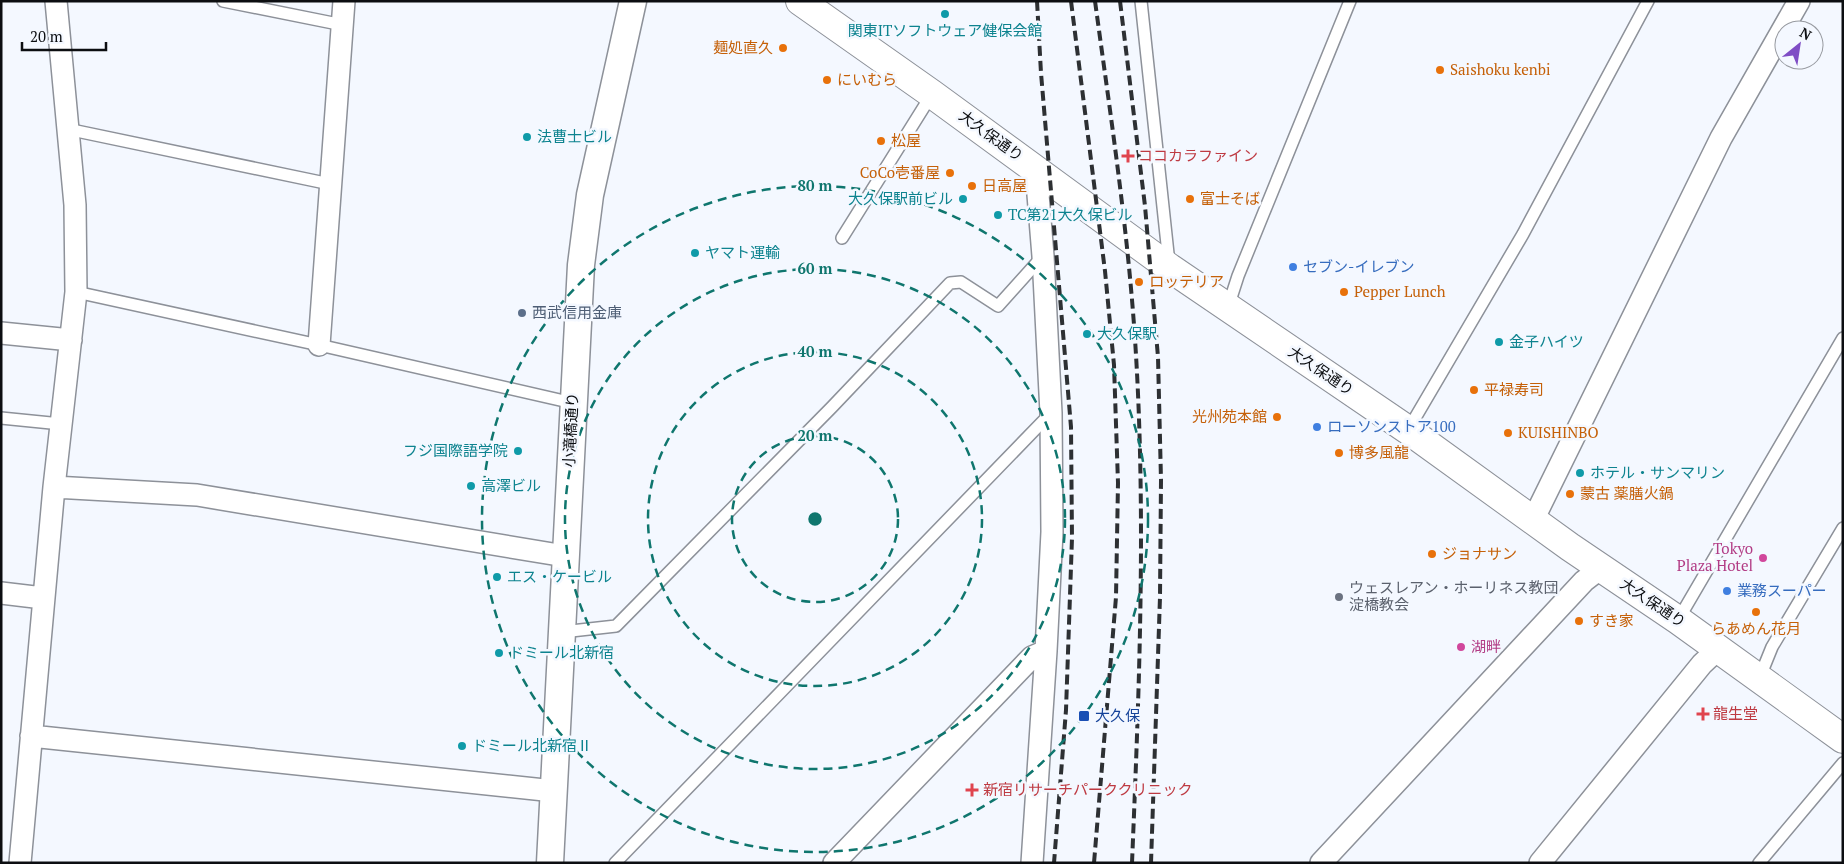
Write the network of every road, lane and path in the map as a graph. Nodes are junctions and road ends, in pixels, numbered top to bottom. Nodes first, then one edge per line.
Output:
1 (56, 1) edge
2 (223, 1) edge
3 (344, 1) edge
4 (633, 1) edge
5 (800, 1) edge
6 (1141, 1) edge
7 (1350, 1) edge
8 (1648, 1) edge
9 (1799, 1) edge
10 (343, 25) junction
11 (932, 94) junction
12 (68, 129) junction
13 (1036, 170) junction
14 (330, 184) junction
15 (842, 238) dead end
16 (1046, 258) junction
17 (1170, 268) junction
18 (76, 292) junction
19 (1228, 307) junction
20 (1, 333) edge
21 (1843, 338) edge
22 (71, 340) junction
23 (319, 345) junction
24 (572, 404) junction
25 (1051, 413) junction
26 (1, 418) edge
27 (61, 424) junction
28 (1408, 430) junction
29 (54, 488) junction
30 (1533, 520) junction
31 (1843, 528) edge
32 (565, 556) junction
33 (1601, 568) junction
34 (1, 593) edge
35 (43, 598) junction
36 (1678, 620) junction
37 (562, 632) junction
38 (1718, 649) junction
39 (1046, 651) junction
40 (1759, 679) junction
41 (31, 736) junction
42 (1843, 739) edge
43 (1843, 763) edge
44 (554, 791) junction
45 (20, 863) edge
46 (550, 863) edge
47 (615, 863) edge
48 (834, 863) edge
49 (1032, 863) edge
50 (1322, 863) edge
51 (1540, 863) edge
52 (1759, 863) edge

1 - 12 street
2 - 10 lane
3 - 10 street
4 - 24 street, 小滝橋通り
5 - 11 main road, 大久保通り
6 - 17 lane
7 - 19 lane
8 - 28 lane
9 - 30 street
10 - 14 street
11 - 13 main road, 大久保通り
11 - 15 lane
12 - 14 lane
12 - 18 street
13 - 16 street
13 - 17 main road, 大久保通り
14 - 23 street
16 - 25 street
16 - 37 lane
17 - 19 main road, 大久保通り
18 - 22 street
18 - 23 lane
19 - 28 main road, 大久保通り
20 - 22 street
21 - 36 lane
22 - 27 street
23 - 24 lane
24 - 32 street, 小滝橋通り
25 - 39 street
25 - 47 lane
26 - 27 lane
27 - 29 street
28 - 30 main road, 大久保通り
29 - 32 street
29 - 35 street
30 - 33 main road, 大久保通り
31 - 40 lane
32 - 37 street, 小滝橋通り
33 - 36 main road, 大久保通り
33 - 50 street
34 - 35 street
35 - 41 street
36 - 38 main road, 大久保通り
37 - 44 street, 小滝橋通り
38 - 40 main road, 大久保通り
38 - 51 street
39 - 48 street
39 - 49 street
40 - 42 main road, 大久保通り
41 - 44 street
41 - 45 street
43 - 52 lane
44 - 46 street, 小滝橋通り

